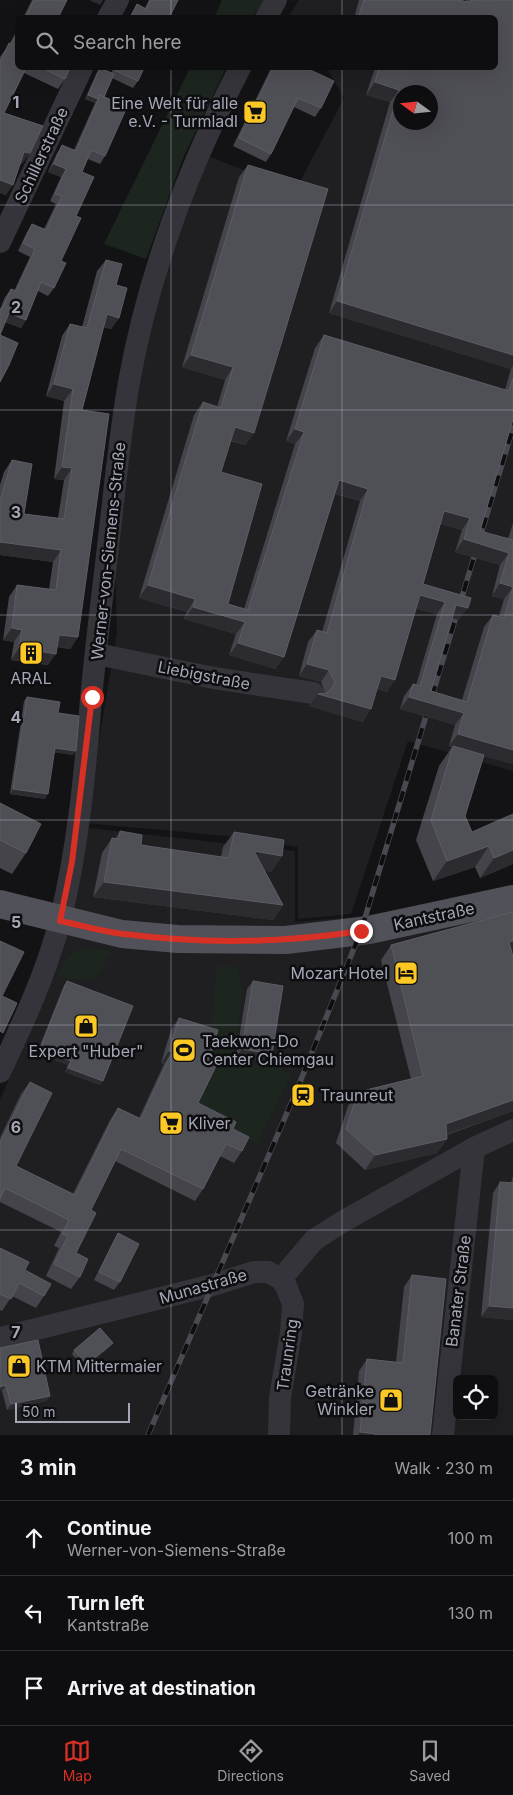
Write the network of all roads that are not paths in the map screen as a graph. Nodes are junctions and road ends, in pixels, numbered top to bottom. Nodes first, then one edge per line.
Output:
1 (118, 0) edge
2 (276, 0) edge
3 (110, 15) edge
4 (268, 15) edge
5 (81, 70) edge
6 (239, 70) edge
7 (3, 230) edge
8 (96, 654) junction
9 (313, 693) dead end
10 (513, 899) edge
11 (0, 904) edge
12 (60, 921) junction
13 (0, 1072) edge
14 (513, 1130) edge
15 (474, 1148) junction
16 (280, 1279) junction
17 (0, 1338) edge
18 (280, 1435) edge
19 (443, 1435) edge

1 - 3 street
2 - 4 street
5 - 7 street, Schillerstraße
6 - 8 street, Werner-von-Siemens-Straße
8 - 9 street, Liebigstraße
8 - 12 street, Werner-von-Siemens-Straße
10 - 12 main road, Kantstraße
11 - 12 main road, Kantstraße
12 - 13 street, Werner-von-Siemens-Straße
14 - 15 street
15 - 16 street
15 - 19 street, Banater Straße
16 - 17 street, Munastraße
16 - 18 street, Traunring

